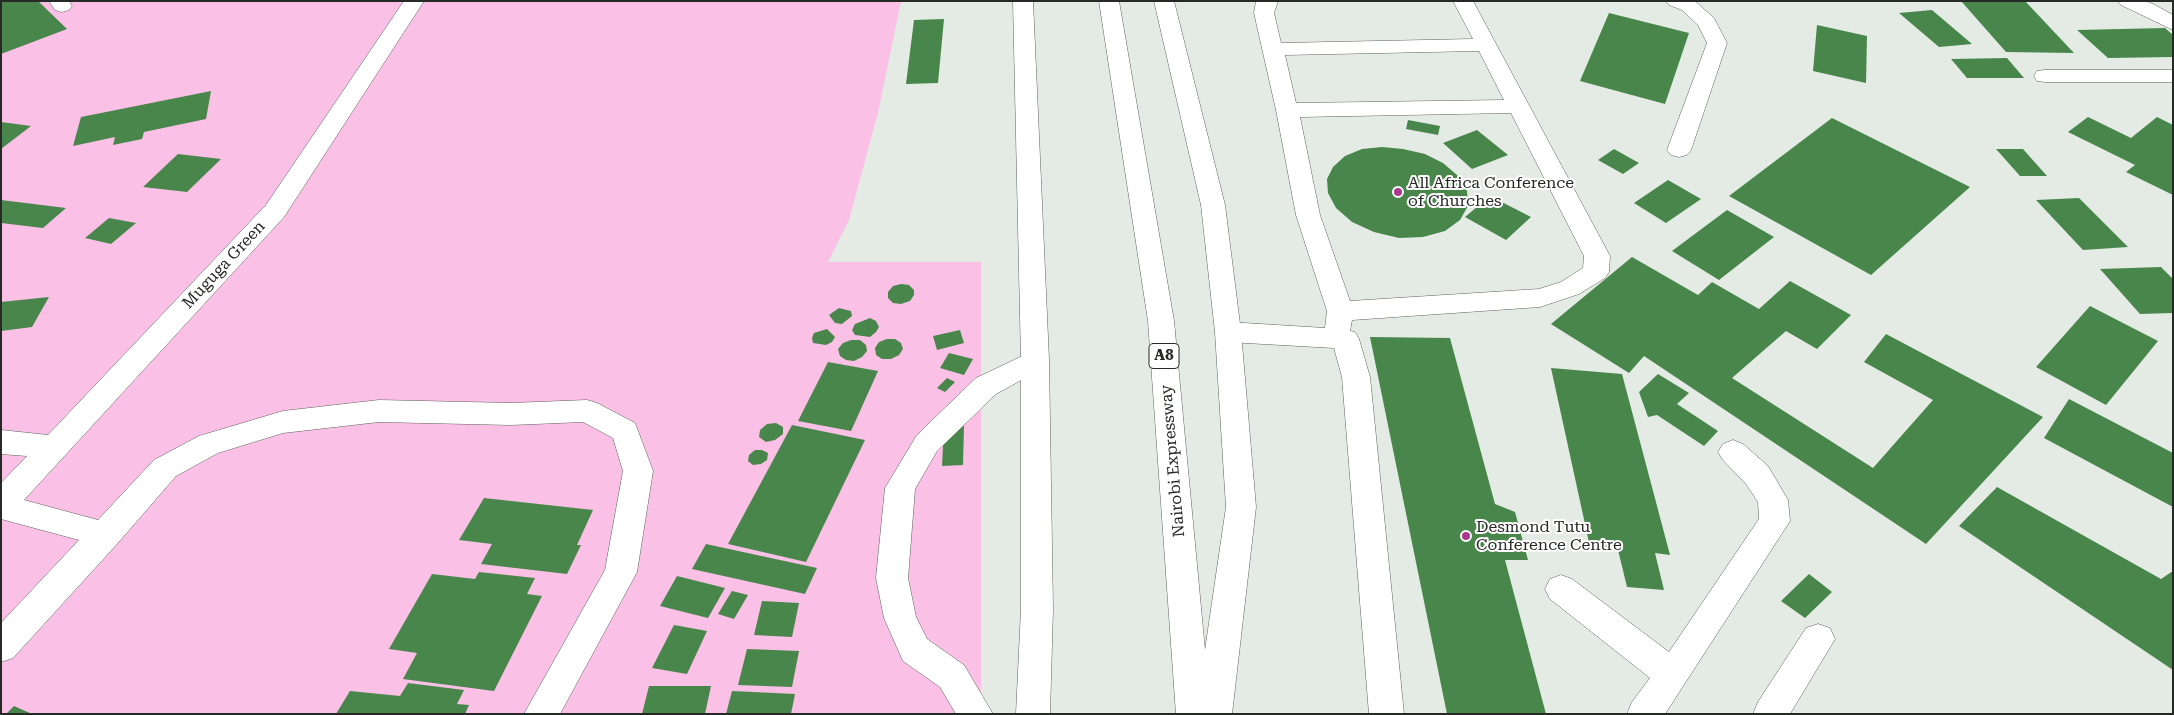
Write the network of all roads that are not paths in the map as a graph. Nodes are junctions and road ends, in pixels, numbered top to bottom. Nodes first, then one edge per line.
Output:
1 (414, 1) edge
2 (1023, 1) edge
3 (1109, 1) edge
4 (1164, 1) edge
5 (1268, 1) edge
6 (1463, 1) edge
7 (1676, 1) edge
8 (2128, 1) edge
9 (2173, 24) edge
10 (1487, 45) junction
11 (1274, 49) junction
12 (2045, 76) dead end
13 (2173, 76) edge
14 (1518, 106) junction
15 (1287, 110) junction
16 (1679, 150) dead end
17 (1342, 325) junction
18 (1228, 332) junction
19 (1036, 360) junction
20 (1, 442) edge
21 (56, 447) junction
22 (1733, 452) dead end
23 (1, 505) edge
24 (106, 535) junction
25 (1562, 589) dead end
26 (1818, 639) dead end
27 (1, 647) edge
28 (1674, 675) junction
29 (974, 712) edge
30 (540, 714) edge
31 (1034, 714) edge
32 (1194, 714) edge
33 (1214, 714) edge
34 (1386, 714) edge
35 (1644, 714) edge
36 (1770, 714) edge

1 - 21 main road, Muguga Green
2 - 19 main road
3 - 32 main road, Nairobi Expressway / A8
4 - 18 main road
5 - 11 main road
6 - 10 main road
7 - 16 main road
8 - 9 main road
10 - 11 main road
10 - 14 main road
11 - 15 main road
12 - 13 main road
14 - 15 main road
14 - 17 main road
15 - 17 main road
17 - 18 main road
17 - 34 main road
18 - 33 main road
19 - 29 main road
19 - 31 main road
20 - 21 main road
21 - 23 main road, Muguga Green
22 - 28 main road
23 - 24 main road
24 - 27 main road
24 - 30 main road
25 - 28 main road
26 - 36 main road
28 - 35 main road

